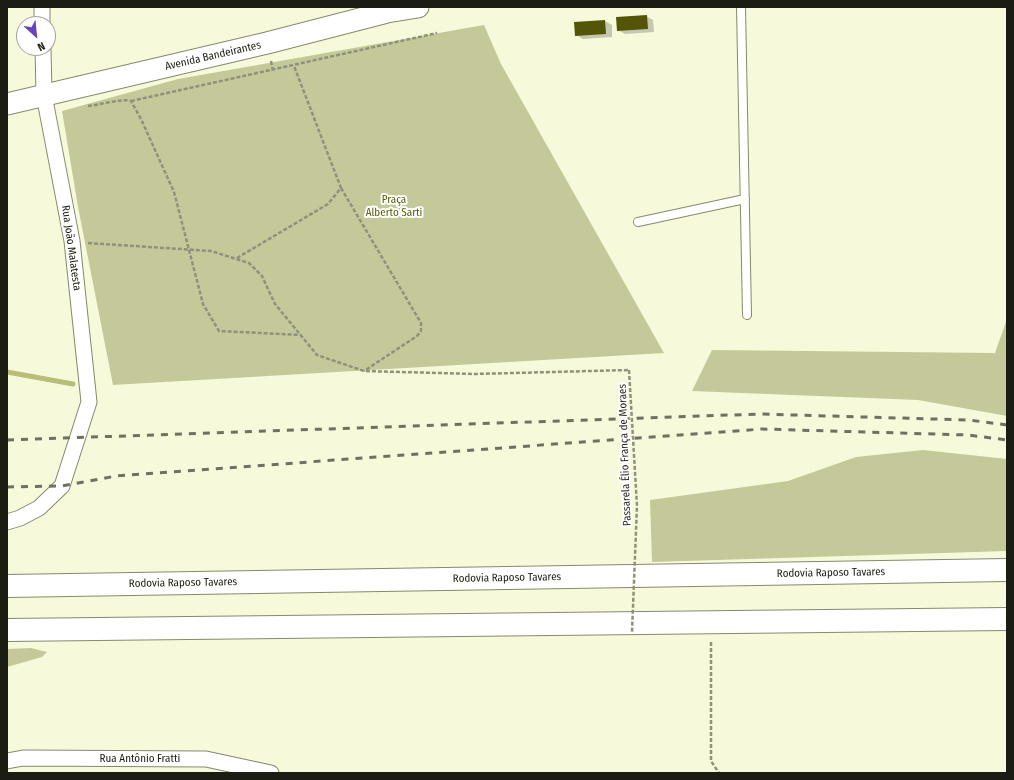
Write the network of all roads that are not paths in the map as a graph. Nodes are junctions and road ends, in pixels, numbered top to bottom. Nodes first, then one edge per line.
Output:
1 (418, 7) edge
2 (741, 7) edge
3 (386, 10) edge
4 (43, 56) edge
5 (44, 95) junction
6 (7, 104) edge
7 (745, 199) junction
8 (638, 222) dead end
9 (748, 315) dead end
10 (7, 522) edge
11 (1007, 570) edge
12 (7, 586) edge
13 (1007, 619) edge
14 (7, 630) edge
15 (7, 760) edge
16 (271, 773) edge

1 - 3 main road, Avenida Bandeirantes
2 - 7 lane
3 - 5 main road, Avenida Bandeirantes
4 - 5 street, Rua João Malatesta
5 - 6 main road, Avenida Bandeirantes
5 - 10 street, Rua João Malatesta
7 - 8 lane
7 - 9 lane
11 - 12 highway, Rodovia Raposo Tavares
13 - 14 highway
15 - 16 street, Rua Antônio Fratti

